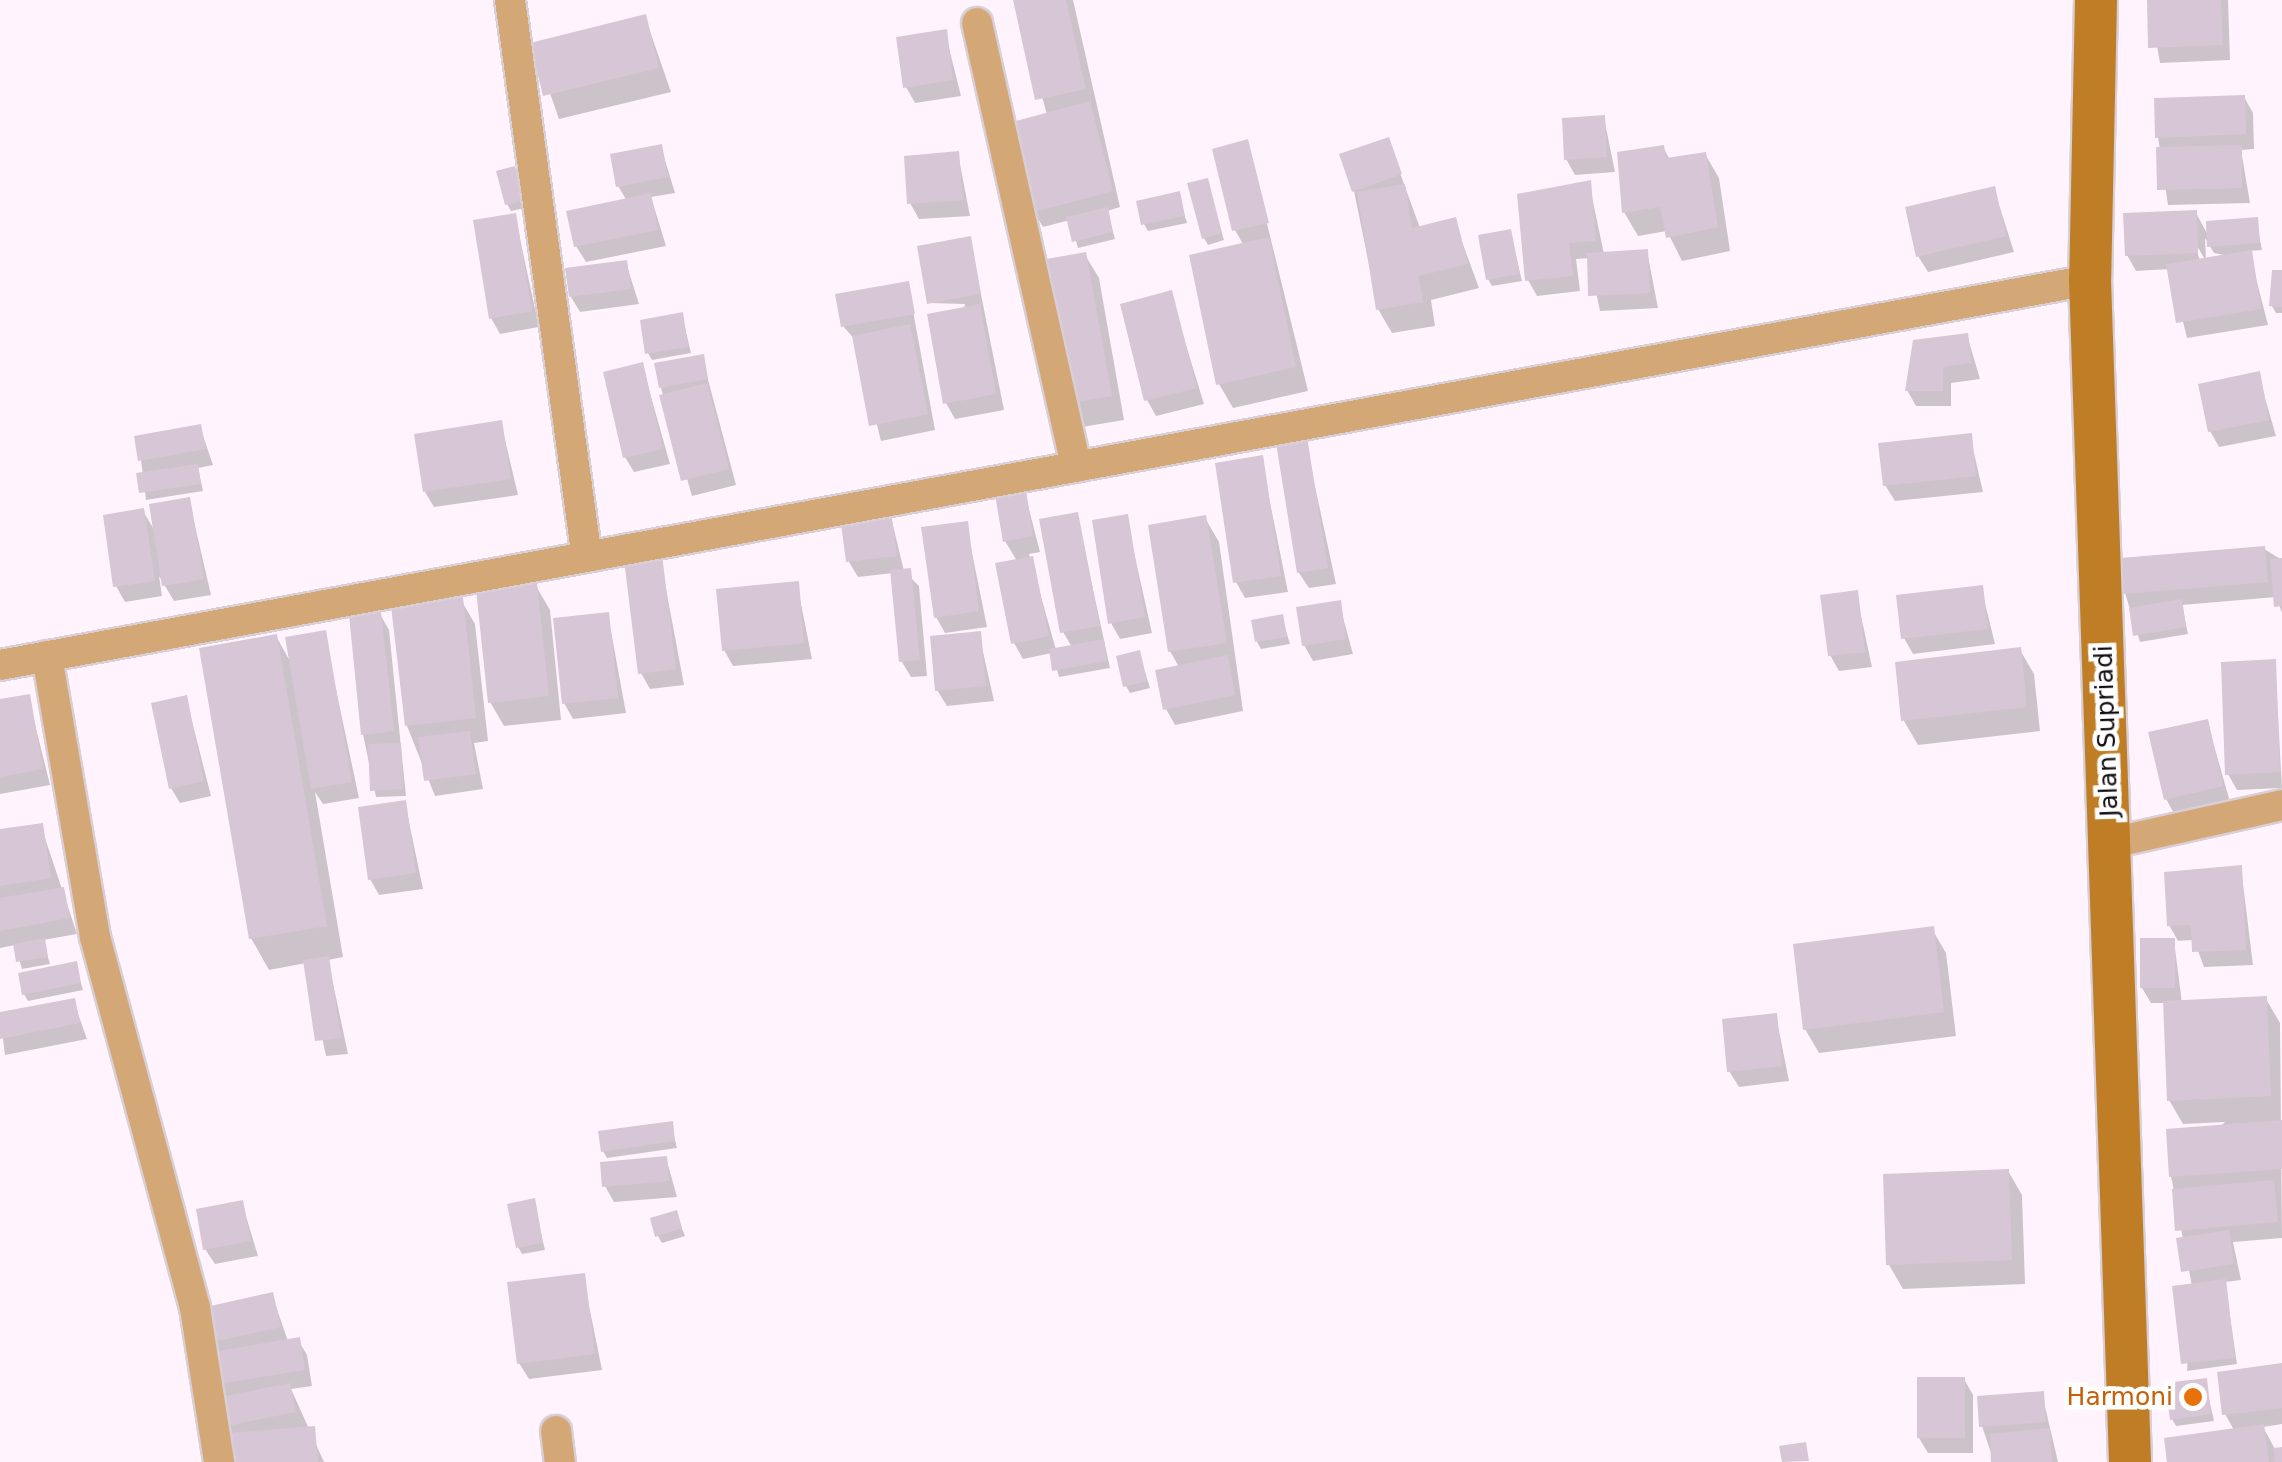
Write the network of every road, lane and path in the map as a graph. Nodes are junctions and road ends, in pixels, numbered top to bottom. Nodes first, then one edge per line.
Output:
1 (510, 0) edge
2 (2096, 0) edge
3 (977, 23) dead end
4 (2090, 280) junction
5 (1074, 461) junction
6 (586, 551) junction
7 (47, 656) junction
8 (0, 665) edge
9 (2282, 805) edge
10 (2111, 843) junction
11 (556, 1431) dead end
12 (220, 1462) edge
13 (560, 1462) edge
14 (2130, 1462) edge

1 - 6 street
2 - 4 main road, Jalan Supriadi
3 - 5 street
4 - 5 street
4 - 10 main road, Jalan Supriadi
5 - 6 street
6 - 7 street
7 - 8 street
7 - 12 street
9 - 10 street
10 - 14 main road, Jalan Supriadi
11 - 13 street

